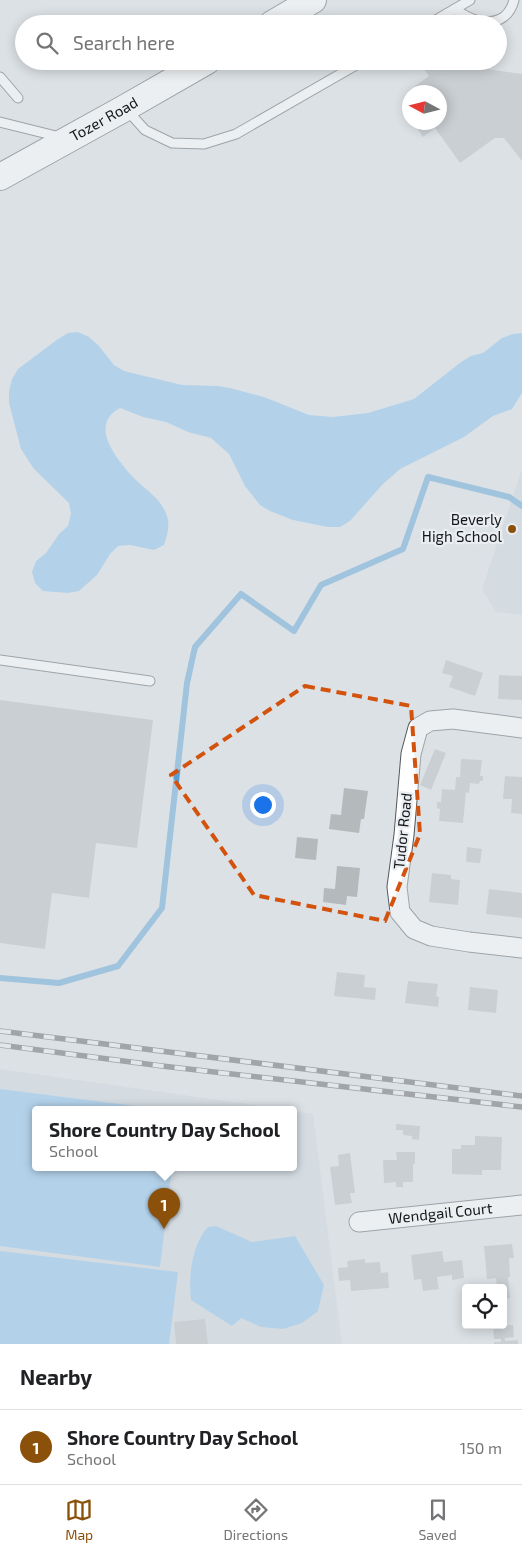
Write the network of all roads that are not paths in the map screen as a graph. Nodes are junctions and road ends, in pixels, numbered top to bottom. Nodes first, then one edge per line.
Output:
1 (313, 0) edge
2 (470, 0) edge
3 (514, 0) edge
4 (454, 9) junction
5 (287, 15) edge
6 (444, 15) edge
7 (465, 15) edge
8 (506, 15) edge
9 (191, 70) edge
10 (347, 70) edge
11 (0, 77) edge
12 (18, 98) dead end
13 (125, 108) junction
14 (0, 122) edge
15 (68, 139) junction
16 (0, 177) edge
17 (0, 660) edge
18 (150, 681) dead end
19 (522, 728) edge
20 (522, 948) edge
21 (522, 1205) edge
22 (360, 1222) dead end

1 - 5 main road
2 - 4 lane
3 - 8 lane
4 - 6 lane
4 - 7 lane
9 - 13 main road, Tozer Road
10 - 13 lane
11 - 12 lane
13 - 15 main road, Tozer Road
14 - 15 lane
15 - 16 main road, Tozer Road
17 - 18 lane
19 - 20 street, Tudor Road
21 - 22 street, Wendgail Court

